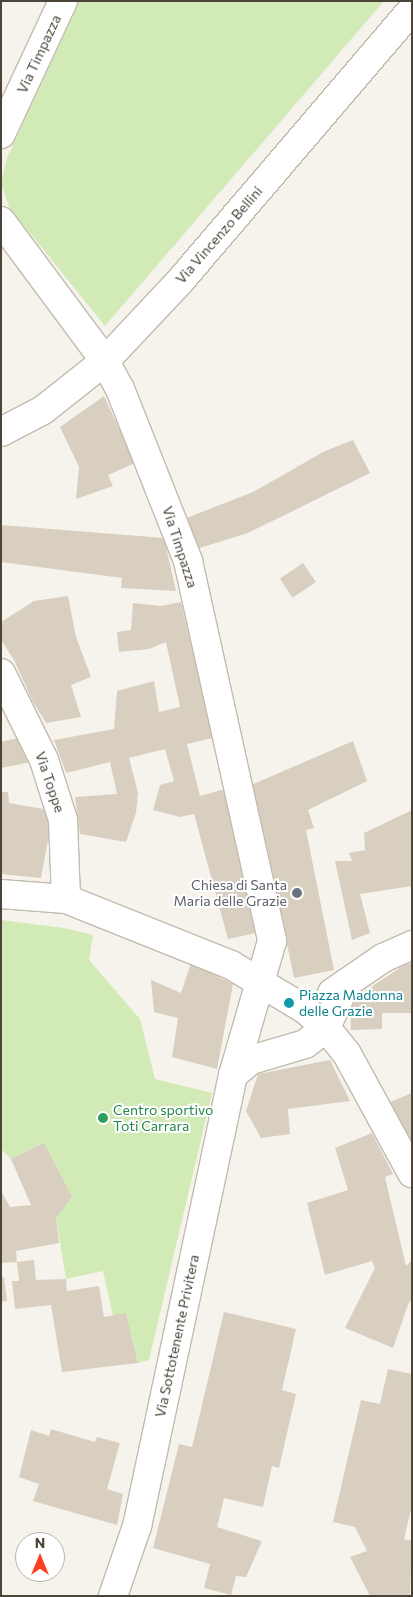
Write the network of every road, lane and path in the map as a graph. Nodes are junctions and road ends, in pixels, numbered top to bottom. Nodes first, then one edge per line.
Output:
1 (63, 1) edge
2 (412, 10) edge
3 (1, 134) edge
4 (1, 221) edge
5 (105, 361) junction
6 (1, 432) edge
7 (1, 673) edge
8 (1, 894) edge
9 (66, 899) junction
10 (272, 941) joint
11 (412, 945) edge
12 (260, 981) junction
13 (346, 983) junction
14 (306, 1010) junction
15 (333, 1037) junction
16 (233, 1075) junction
17 (412, 1173) edge
18 (113, 1596) edge

1 - 3 street, Via Timpazza
2 - 5 street, Via Vincenzo Bellini
4 - 5 street, Via Timpazza
5 - 6 street, Via Vincenzo Bellini
5 - 10 street, Via Timpazza
7 - 9 street, Via Toppe
8 - 9 street
9 - 12 street
10 - 12 street, Via Sottotenente Privitera
11 - 13 street
12 - 14 street
12 - 16 street, Via Sottotenente Privitera
13 - 14 street
13 - 15 street
14 - 15 street
15 - 16 street
15 - 17 street
16 - 18 street, Via Sottotenente Privitera

